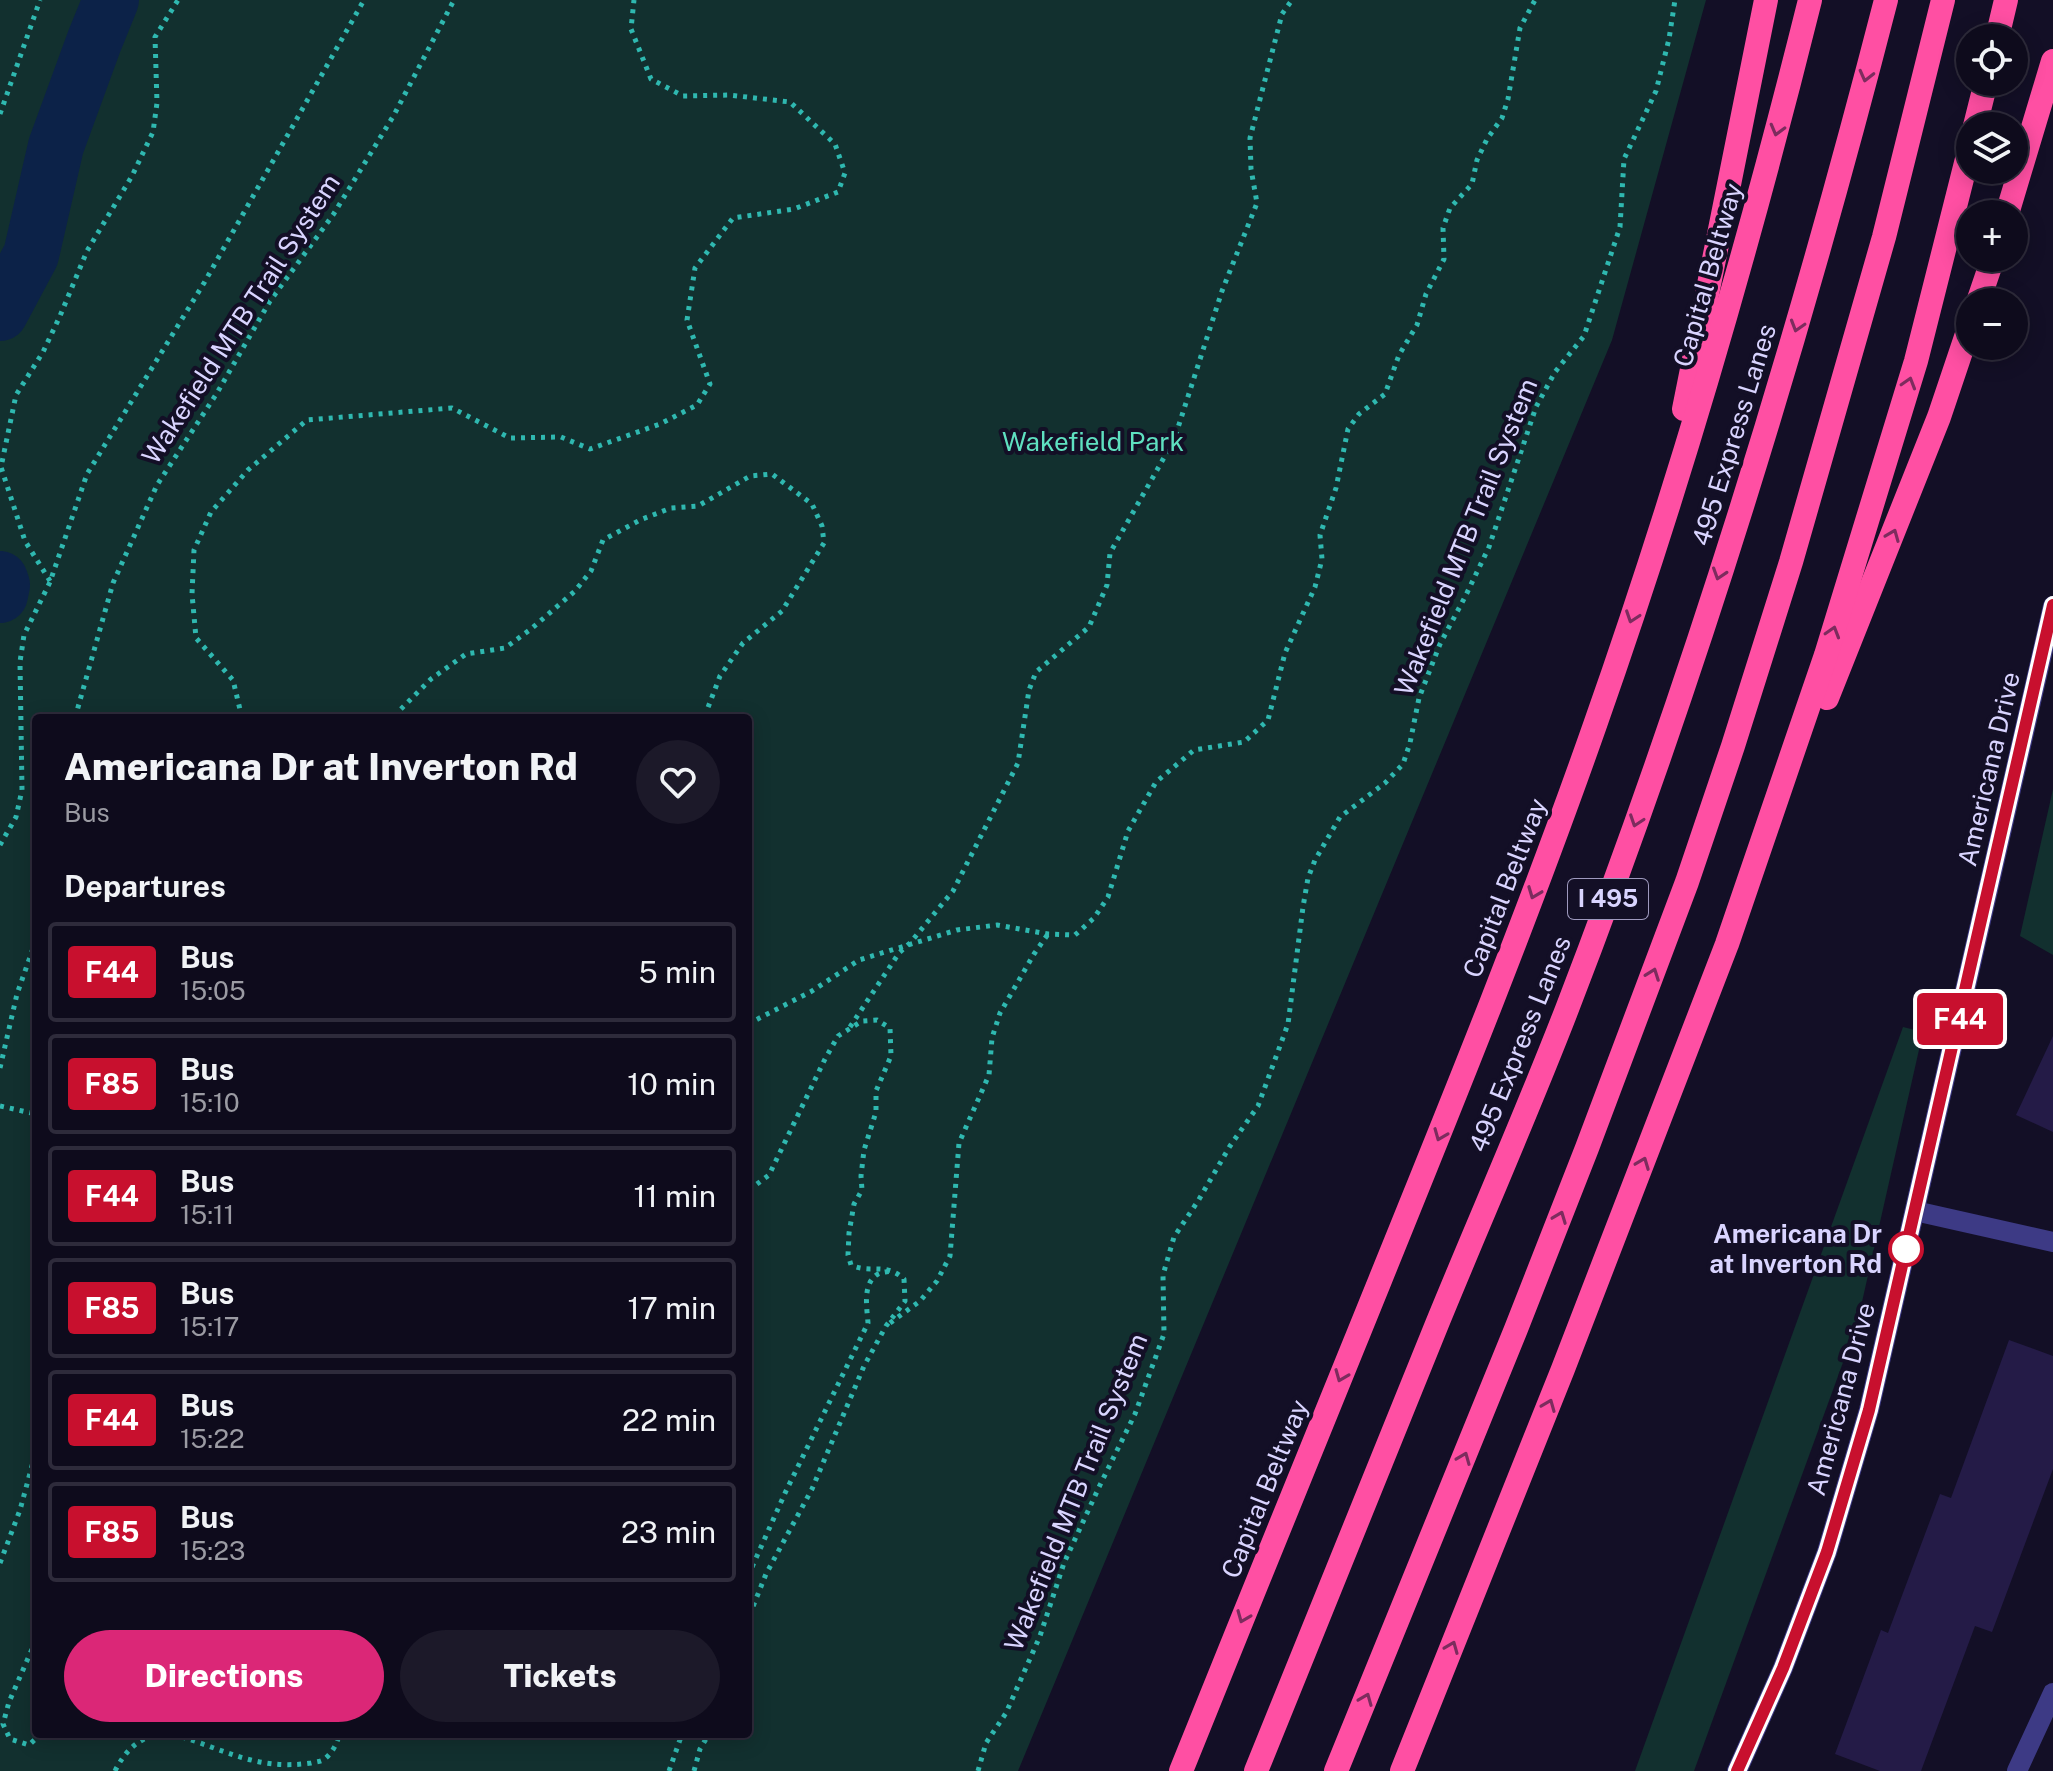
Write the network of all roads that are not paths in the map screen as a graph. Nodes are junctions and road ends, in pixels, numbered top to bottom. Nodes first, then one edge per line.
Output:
1 (1766, 0) edge
2 (1810, 0) edge
3 (1886, 0) edge
4 (1943, 0) edge
5 (2006, 0) edge
6 (2000, 24) edge
7 (2053, 61) edge
8 (1961, 184) edge
9 (2011, 200) edge
10 (1958, 360) edge
11 (1657, 543) junction
12 (2053, 606) edge
13 (1727, 944) junction
14 (1915, 1211) junction
15 (2053, 1242) edge
16 (2053, 1693) edge
17 (1181, 1771) edge
18 (1256, 1771) edge
19 (1336, 1771) edge
20 (1402, 1771) edge
21 (1737, 1771) edge
22 (2017, 1771) edge

1 - 11 highway
2 -> 11 highway, Capital Beltway / I 495
3 -> 18 highway, 495 Express Lanes / I 495
19 -> 4 highway, I 495
5 - 6 highway
7 - 9 highway
13 -> 8 highway
13 -> 10 highway
11 -> 17 highway, Capital Beltway / I 495
12 - 14 street, Americana Drive
20 -> 13 highway
14 - 15 street
14 - 21 street, Americana Drive
16 - 22 street

